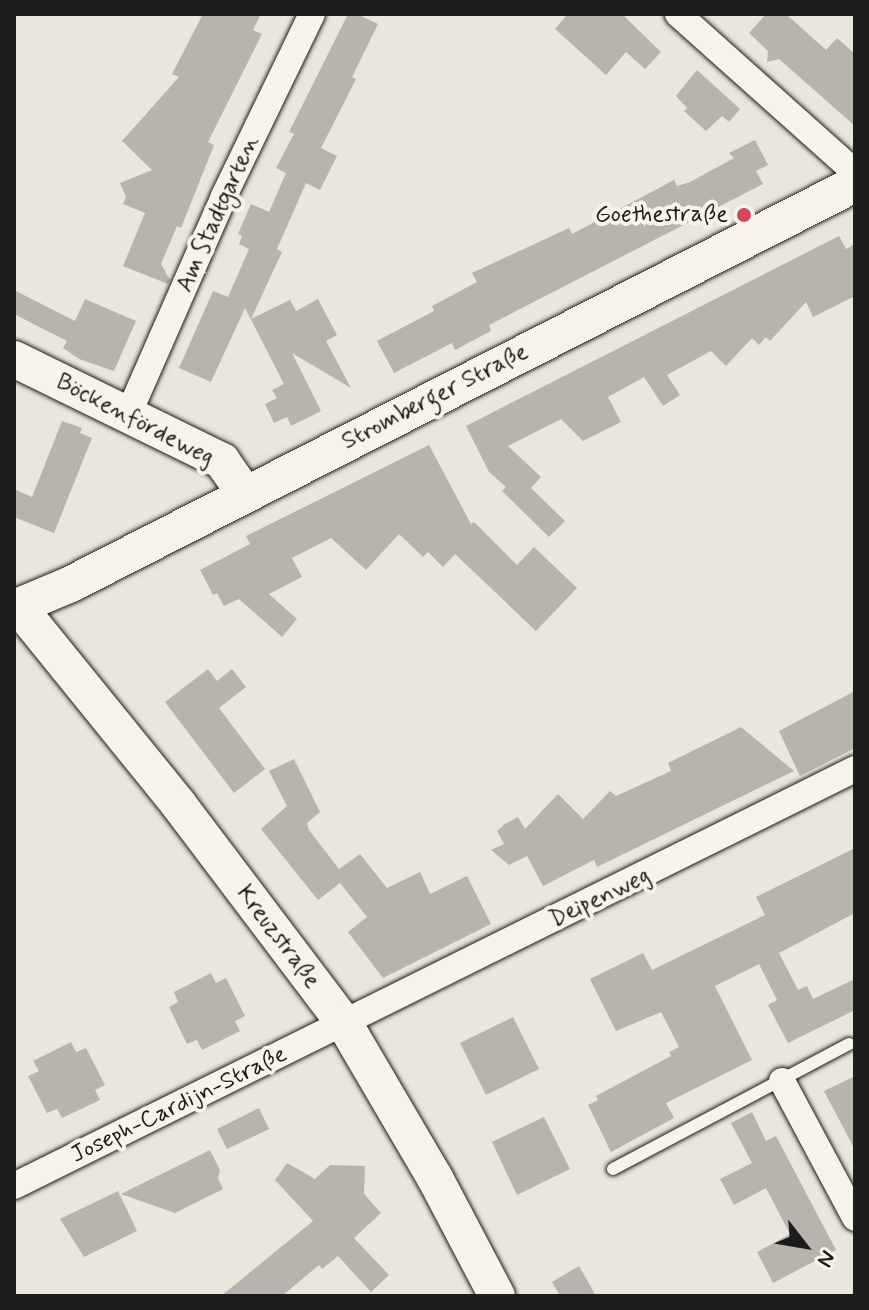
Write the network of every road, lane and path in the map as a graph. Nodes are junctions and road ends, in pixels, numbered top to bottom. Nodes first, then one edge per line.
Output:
1 (312, 14) edge
2 (678, 14) edge
3 (855, 172) edge
4 (855, 184) edge
5 (14, 359) edge
6 (128, 415) junction
7 (245, 494) junction
8 (16, 607) edge
9 (855, 769) edge
10 (344, 1023) junction
11 (849, 1044) dead end
12 (782, 1081) junction
13 (613, 1169) dead end
14 (14, 1186) edge
15 (855, 1218) edge
16 (497, 1296) edge

1 - 6 street, Am Stadtgarten
2 - 3 street
4 - 7 street, Stromberger Straße
5 - 6 street, Böckenfördeweg
6 - 7 street, Böckenfördeweg
7 - 8 street, Stromberger Straße
8 - 10 street, Kreuzstraße
9 - 10 street, Deipenweg
10 - 14 street, Joseph-Cardijn-Straße
10 - 16 street, Kreuzstraße
11 - 12 lane
12 - 13 lane
12 - 15 street

